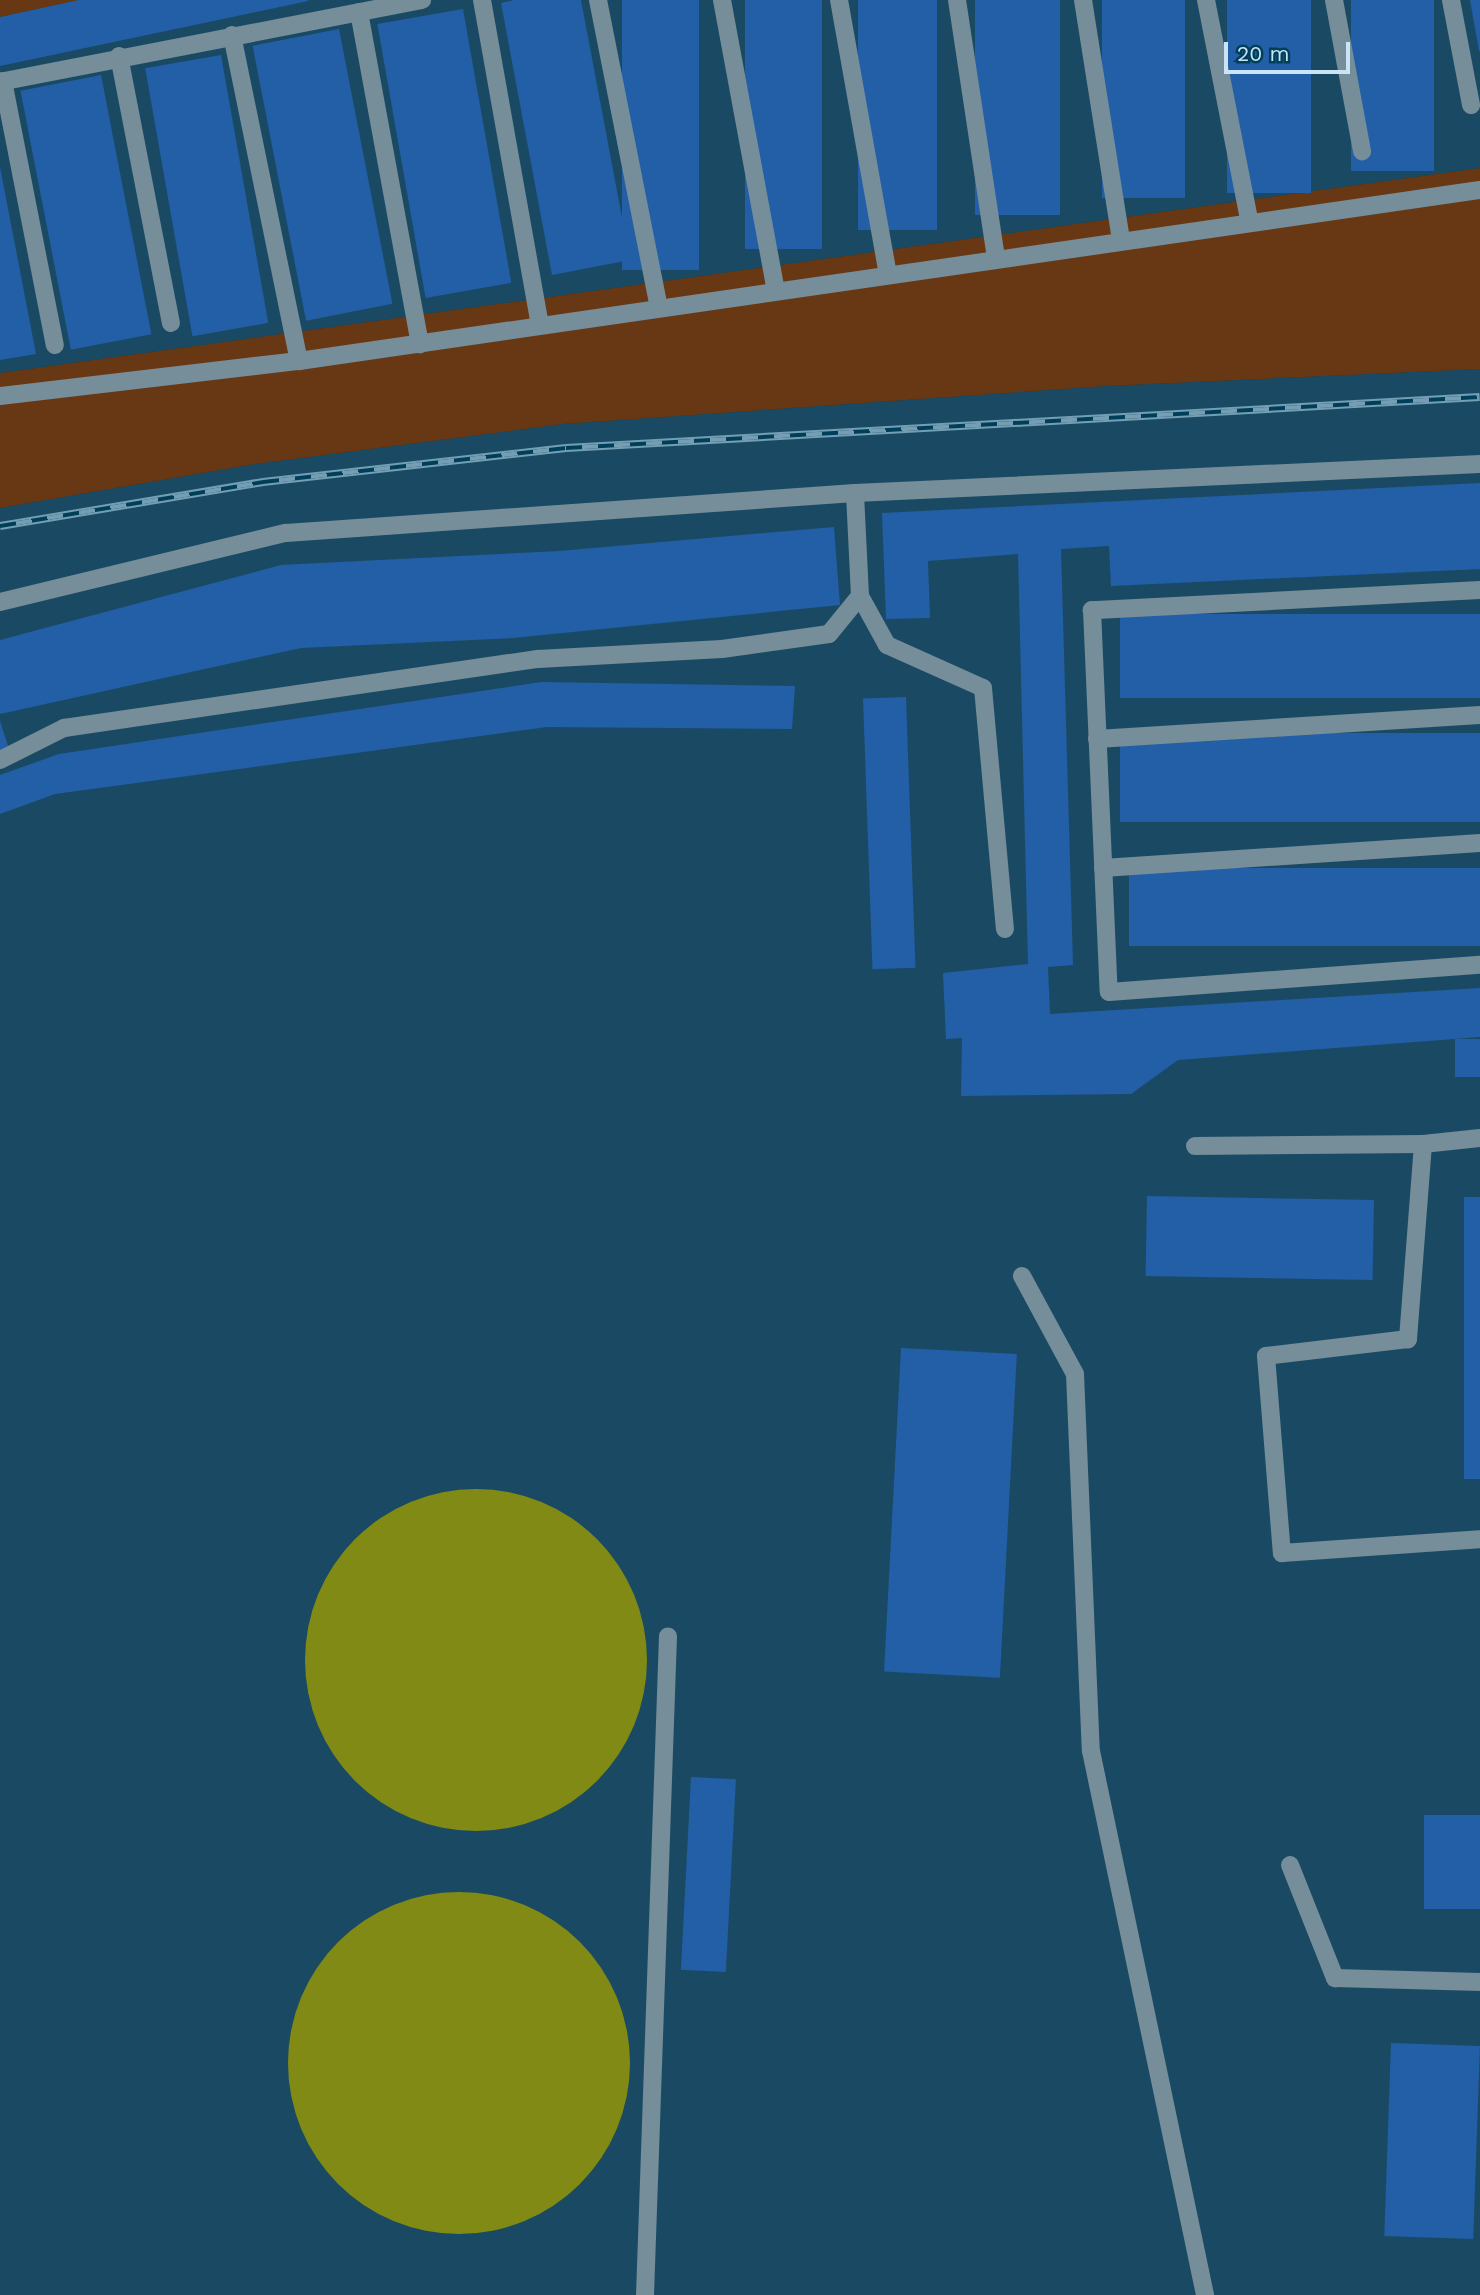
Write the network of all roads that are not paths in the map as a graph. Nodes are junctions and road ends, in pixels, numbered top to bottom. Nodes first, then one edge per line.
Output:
1 (422, 0) edge
2 (482, 0) edge
3 (598, 0) edge
4 (722, 0) edge
5 (839, 0) edge
6 (957, 0) edge
7 (1083, 0) edge
8 (1206, 0) edge
9 (1334, 0) edge
10 (1451, 0) edge
11 (359, 12) junction
12 (232, 35) junction
13 (119, 56) junction
14 (1, 82) edge
15 (1471, 105) dead end
16 (1362, 151) dead end
17 (1480, 190) edge
18 (1249, 220) junction
19 (1121, 239) junction
20 (996, 258) junction
21 (888, 274) junction
22 (776, 290) junction
23 (659, 308) junction
24 (172, 323) dead end
25 (540, 325) junction
26 (420, 344) junction
27 (55, 345) dead end
28 (299, 361) junction
29 (0, 396) edge
30 (1480, 464) edge
31 (855, 493) junction
32 (1480, 590) edge
33 (860, 596) junction
34 (0, 602) edge
35 (1480, 715) edge
36 (1097, 739) junction
37 (0, 760) edge
38 (1480, 842) edge
39 (1103, 868) junction
40 (1006, 929) dead end
41 (1480, 965) edge
42 (1480, 1138) edge
43 (1423, 1144) junction
44 (1195, 1146) dead end
45 (1022, 1276) dead end
46 (1480, 1539) edge
47 (668, 1636) dead end
48 (1290, 1865) dead end
49 (1480, 1982) edge
50 (645, 2295) edge
51 (1205, 2295) edge

1 - 11 lane
2 - 25 lane
3 - 23 lane
4 - 22 lane
5 - 21 lane
6 - 20 lane
7 - 19 lane
8 - 18 lane
9 - 16 lane
10 - 15 lane
11 - 12 lane
11 - 26 lane
12 - 13 lane
12 - 28 lane
13 - 14 lane
13 - 24 lane
14 - 27 lane
17 - 18 lane
18 - 19 lane
19 - 20 lane
20 - 21 lane
21 - 22 lane
22 - 23 lane
23 - 25 lane
25 - 26 lane
26 - 28 lane
28 - 29 lane
30 - 31 lane
31 - 33 lane
31 - 34 lane
32 - 36 lane
33 - 37 lane
33 - 40 lane
35 - 36 lane
36 - 39 lane
38 - 39 lane
39 - 41 lane
42 - 43 lane
43 - 44 lane
43 - 46 lane
45 - 51 lane
47 - 50 lane
48 - 49 lane

